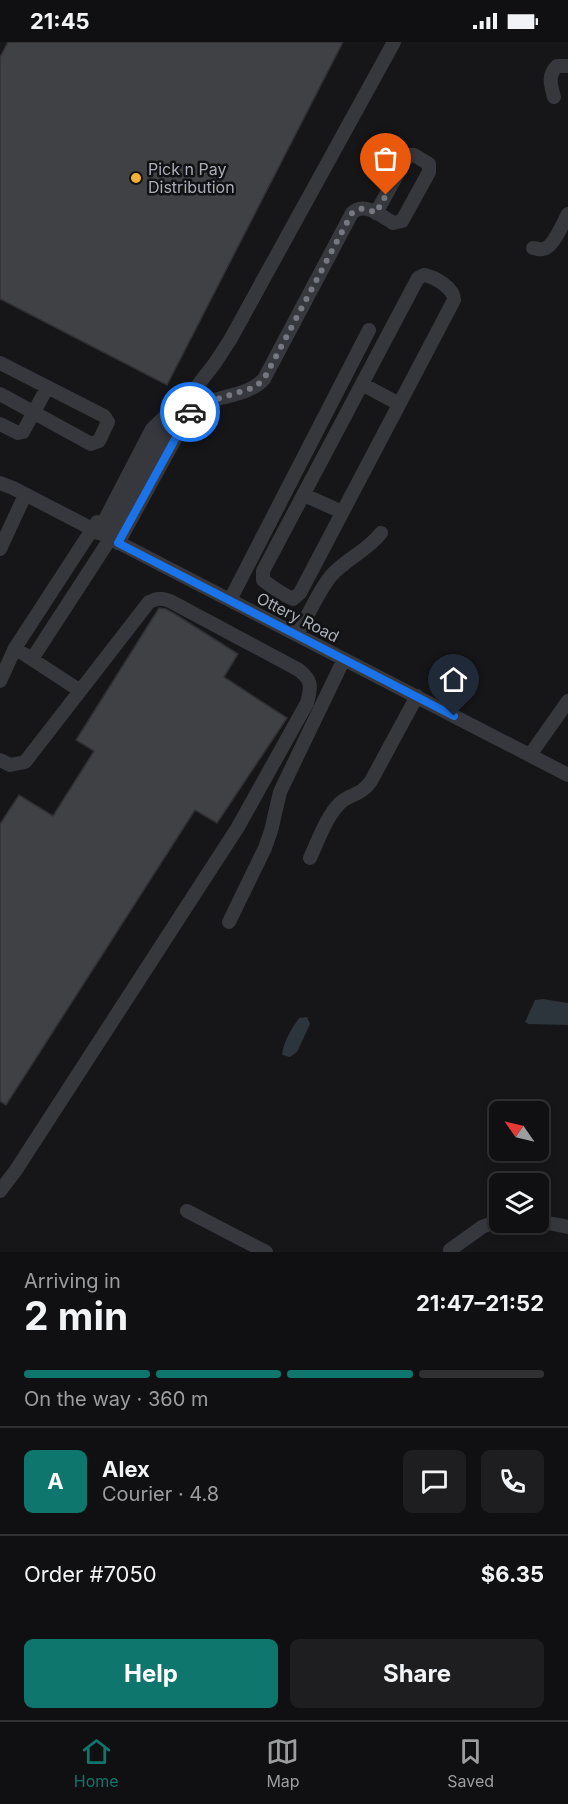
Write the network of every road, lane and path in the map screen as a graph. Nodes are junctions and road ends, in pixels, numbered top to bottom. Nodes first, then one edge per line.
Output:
1 (394, 42) edge
2 (568, 66) edge
3 (554, 98) dead end
4 (376, 213) junction
5 (568, 214) edge
6 (533, 248) dead end
7 (369, 330) dead end
8 (0, 363) edge
9 (363, 384) junction
10 (47, 388) junction
11 (0, 394) edge
12 (179, 401) junction
13 (399, 404) junction
14 (34, 412) junction
15 (0, 424) edge
16 (0, 476) edge
17 (13, 489) edge
18 (304, 495) junction
19 (342, 512) junction
20 (381, 533) dead end
21 (105, 536) junction
22 (276, 548) junction
23 (0, 549) edge
24 (256, 551) junction
25 (230, 600) junction
26 (297, 635) junction
27 (15, 648) junction
28 (32, 659) junction
29 (344, 659) junction
30 (0, 681) edge
31 (79, 690) junction
32 (417, 696) junction
33 (568, 701) edge
34 (530, 755) junction
35 (0, 760) edge
36 (568, 775) edge
37 (310, 858) dead end
38 (229, 922) dead end
39 (0, 1191) edge
40 (187, 1211) dead end
41 (549, 1223) edge
42 (489, 1224) edge
43 (568, 1227) edge
44 (450, 1250) dead end
45 (266, 1252) edge

1 - 12 street
2 - 3 street
4 - 4 street
4 - 21 street
5 - 6 street
7 - 24 street
8 - 10 street
9 - 13 street
9 - 13 street
9 - 18 street
10 - 14 street
10 - 14 street
11 - 14 street
12 - 21 street
12 - 21 street
13 - 19 street
14 - 15 street
16 - 17 street, Ottery Road
17 - 21 street, Ottery Road
17 - 23 street
18 - 19 street
18 - 22 street
19 - 22 street
20 - 26 street
21 - 25 street, Ottery Road
21 - 27 street
21 - 28 street
22 - 24 street
24 - 25 street
25 - 26 street, Ottery Road
26 - 29 street, Ottery Road
27 - 28 street
27 - 30 street
28 - 31 street
29 - 32 street, Ottery Road
29 - 38 street
31 - 35 street
31 - 39 street
32 - 34 street, Ottery Road
32 - 37 street
33 - 34 street
34 - 36 street, Ottery Road
40 - 45 street
41 - 43 street
42 - 44 street

